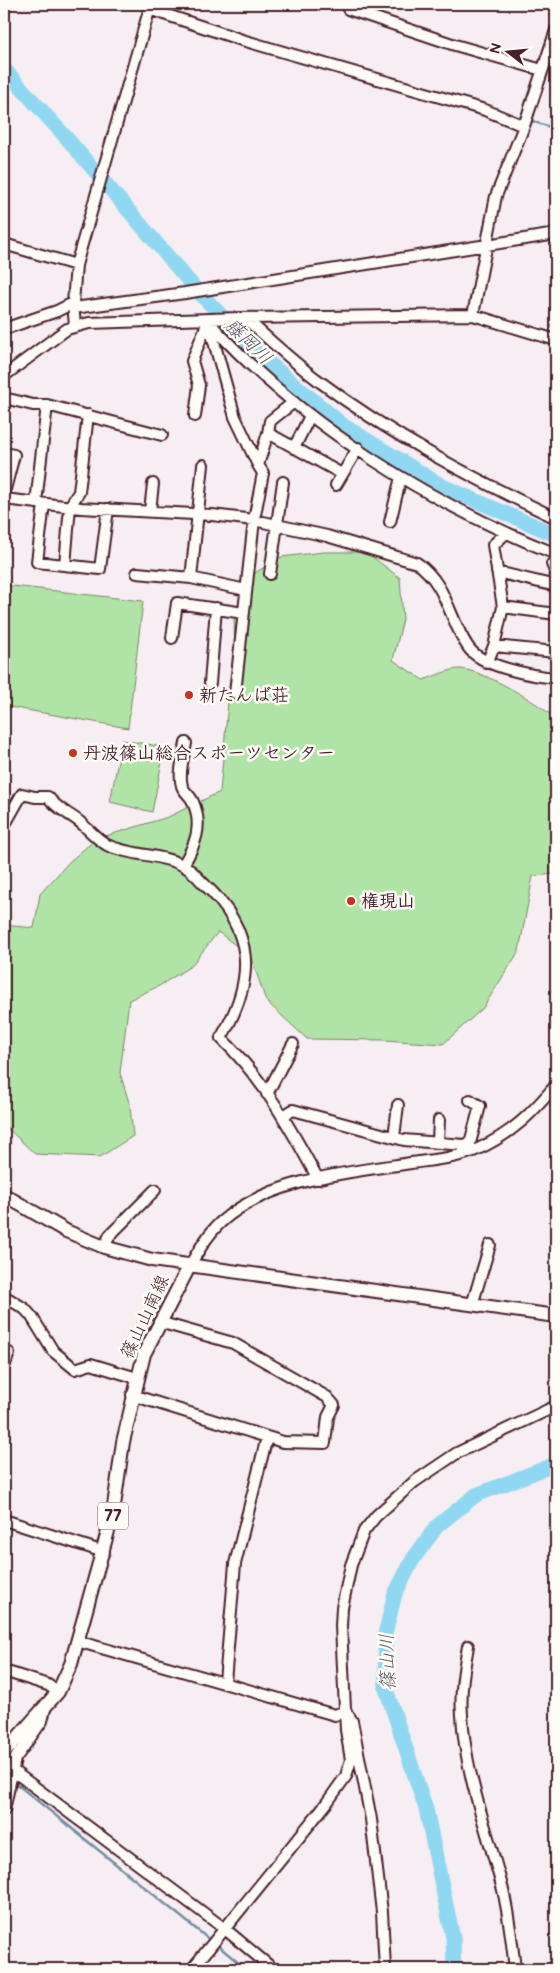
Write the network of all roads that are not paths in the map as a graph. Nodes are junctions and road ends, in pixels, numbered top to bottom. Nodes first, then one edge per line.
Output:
1 (150, 6) edge
2 (348, 9) dead end
3 (556, 30) edge
4 (554, 46) edge
5 (542, 70) junction
6 (524, 126) junction
7 (556, 234) edge
8 (4, 244) edge
9 (487, 245) junction
10 (76, 265) junction
11 (74, 306) junction
12 (473, 314) junction
13 (243, 318) junction
14 (211, 321) junction
15 (75, 326) junction
16 (4, 330) edge
17 (556, 340) edge
18 (4, 376) edge
19 (4, 398) edge
20 (294, 402) junction
21 (47, 405) junction
22 (88, 415) junction
23 (196, 416) dead end
24 (310, 416) junction
25 (268, 433) junction
26 (162, 435) dead end
27 (294, 448) junction
28 (358, 448) junction
29 (4, 454) edge
30 (258, 465) junction
31 (203, 466) dead end
32 (342, 474) junction
33 (401, 477) junction
34 (283, 482) dead end
35 (153, 484) dead end
36 (336, 485) dead end
37 (4, 493) edge
38 (4, 499) edge
39 (40, 503) junction
40 (70, 506) junction
41 (108, 509) junction
42 (150, 511) junction
43 (197, 514) junction
44 (556, 518) edge
45 (254, 520) junction
46 (390, 522) dead end
47 (278, 525) junction
48 (506, 533) junction
49 (556, 554) edge
50 (552, 564) dead end
51 (66, 565) junction
52 (497, 572) junction
53 (137, 574) dead end
54 (270, 574) dead end
55 (556, 574) edge
56 (191, 578) junction
57 (556, 586) edge
58 (246, 590) junction
59 (503, 607) junction
60 (216, 608) junction
61 (244, 613) junction
62 (556, 614) edge
63 (172, 638) dead end
64 (494, 646) junction
65 (556, 652) edge
66 (488, 662) junction
67 (556, 678) edge
68 (210, 683) dead end
69 (235, 693) dead end
70 (186, 743) dead end
71 (4, 826) edge
72 (184, 865) junction
73 (293, 1044) dead end
74 (556, 1084) edge
75 (267, 1094) junction
76 (470, 1100) dead end
77 (398, 1105) dead end
78 (284, 1116) junction
79 (439, 1120) dead end
80 (394, 1137) junction
81 (438, 1142) junction
82 (464, 1149) junction
83 (318, 1179) junction
84 (155, 1190) dead end
85 (4, 1195) edge
86 (490, 1245) dead end
87 (104, 1248) junction
88 (190, 1265) junction
89 (4, 1296) edge
90 (472, 1304) junction
91 (556, 1316) edge
92 (159, 1322) junction
93 (4, 1351) edge
94 (4, 1368) edge
95 (137, 1378) junction
96 (132, 1395) junction
97 (556, 1406) edge
98 (268, 1437) junction
99 (4, 1520) edge
100 (104, 1552) junction
101 (77, 1641) junction
102 (468, 1646) dead end
103 (4, 1671) edge
104 (225, 1682) junction
105 (58, 1692) junction
106 (45, 1709) junction
107 (346, 1711) junction
108 (4, 1754) edge
109 (10, 1776) junction
110 (4, 1810) edge
111 (224, 1929) junction
112 (194, 1967) edge
113 (273, 1969) edge
114 (385, 1969) edge
115 (515, 1969) edge

1 - 6 street
1 - 10 street
2 - 5 street
3 - 4 street
4 - 5 street
5 - 6 street
6 - 9 street
7 - 9 street
8 - 10 street
9 - 11 street
9 - 12 street
10 - 11 street
11 - 15 street
11 - 16 street
12 - 13 street
12 - 17 street
13 - 14 street
13 - 44 street
14 - 15 street
14 - 20 street
14 - 23 street
14 - 30 street
15 - 18 street
19 - 21 street
20 - 24 street
20 - 25 street
21 - 22 street
21 - 39 street
22 - 26 street
22 - 40 street
24 - 27 street
24 - 28 street
25 - 27 street
25 - 30 street
27 - 32 street
28 - 32 street
28 - 33 street
29 - 37 street
30 - 45 street
31 - 43 street
32 - 36 street
33 - 46 street
33 - 48 street
34 - 47 street
35 - 42 street
38 - 39 street
39 - 40 street
39 - 51 street
40 - 41 street
40 - 51 street
41 - 42 street
41 - 51 street
42 - 43 street
43 - 45 street
43 - 56 street
45 - 47 street
45 - 58 street
47 - 54 street
47 - 66 street
48 - 49 street
48 - 52 street
50 - 55 street
52 - 57 street
52 - 59 street
53 - 56 street
56 - 58 street
58 - 61 street
59 - 62 street
59 - 64 street
60 - 61 street
60 - 63 street
60 - 68 street
61 - 69 street
64 - 65 street
64 - 66 street
66 - 67 street
70 - 72 street
71 - 72 street
72 - 75 street
73 - 75 street
74 - 82 street
75 - 78 street
76 - 82 street
77 - 80 street
78 - 80 street
78 - 83 street
79 - 81 street
80 - 81 street
81 - 82 street
82 - 83 street
83 - 88 street
84 - 87 street
85 - 87 main road
86 - 90 street
87 - 88 main road
88 - 90 main road, 篠山山南線
88 - 92 main road, 篠山山南線 / 77
89 - 95 street
90 - 91 main road, 篠山山南線
92 - 95 main road, 篠山山南線 / 77
92 - 98 street
93 - 94 street
95 - 96 main road, 篠山山南線 / 77
96 - 98 street
96 - 100 main road, 篠山山南線 / 77
97 - 107 street
98 - 104 street
99 - 100 street
100 - 101 main road, 篠山山南線 / 77
101 - 104 street
101 - 105 main road, 篠山山南線 / 77
102 - 115 street
103 - 105 street
104 - 107 street
105 - 106 main road, 篠山山南線 / 77
106 - 108 main road, 篠山山南線 / 77
106 - 109 street
107 - 111 street
107 - 114 street
109 - 110 street
109 - 111 street
111 - 112 street
111 - 113 street

